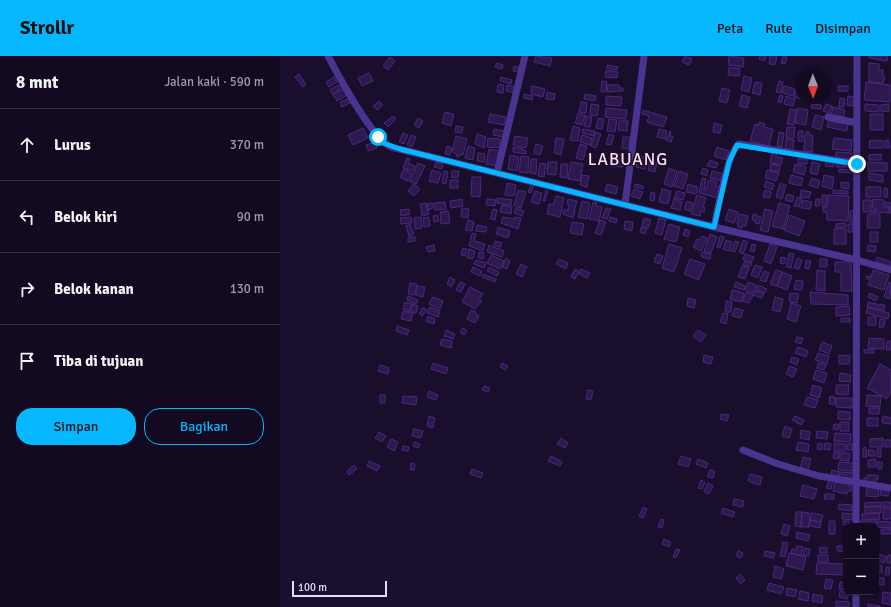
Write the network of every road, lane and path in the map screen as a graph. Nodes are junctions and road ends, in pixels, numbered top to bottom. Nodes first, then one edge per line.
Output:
1 (328, 56) edge
2 (525, 56) edge
3 (644, 56) edge
4 (857, 56) edge
5 (828, 117) dead end
6 (857, 122) junction
7 (857, 164) junction
8 (498, 173) junction
9 (625, 205) junction
10 (714, 227) junction
11 (857, 260) junction
12 (891, 270) edge
13 (743, 450) dead end
14 (856, 483) junction
15 (891, 488) edge
16 (856, 523) edge
17 (856, 595) edge
18 (856, 607) edge

1 - 8 street
2 - 8 street
3 - 9 street
4 - 6 street
5 - 6 street
6 - 7 street
7 - 10 street
7 - 11 street
8 - 9 street
9 - 10 street
10 - 11 street
11 - 12 street
11 - 14 street
13 - 14 street
14 - 15 street
14 - 16 street
17 - 18 street

